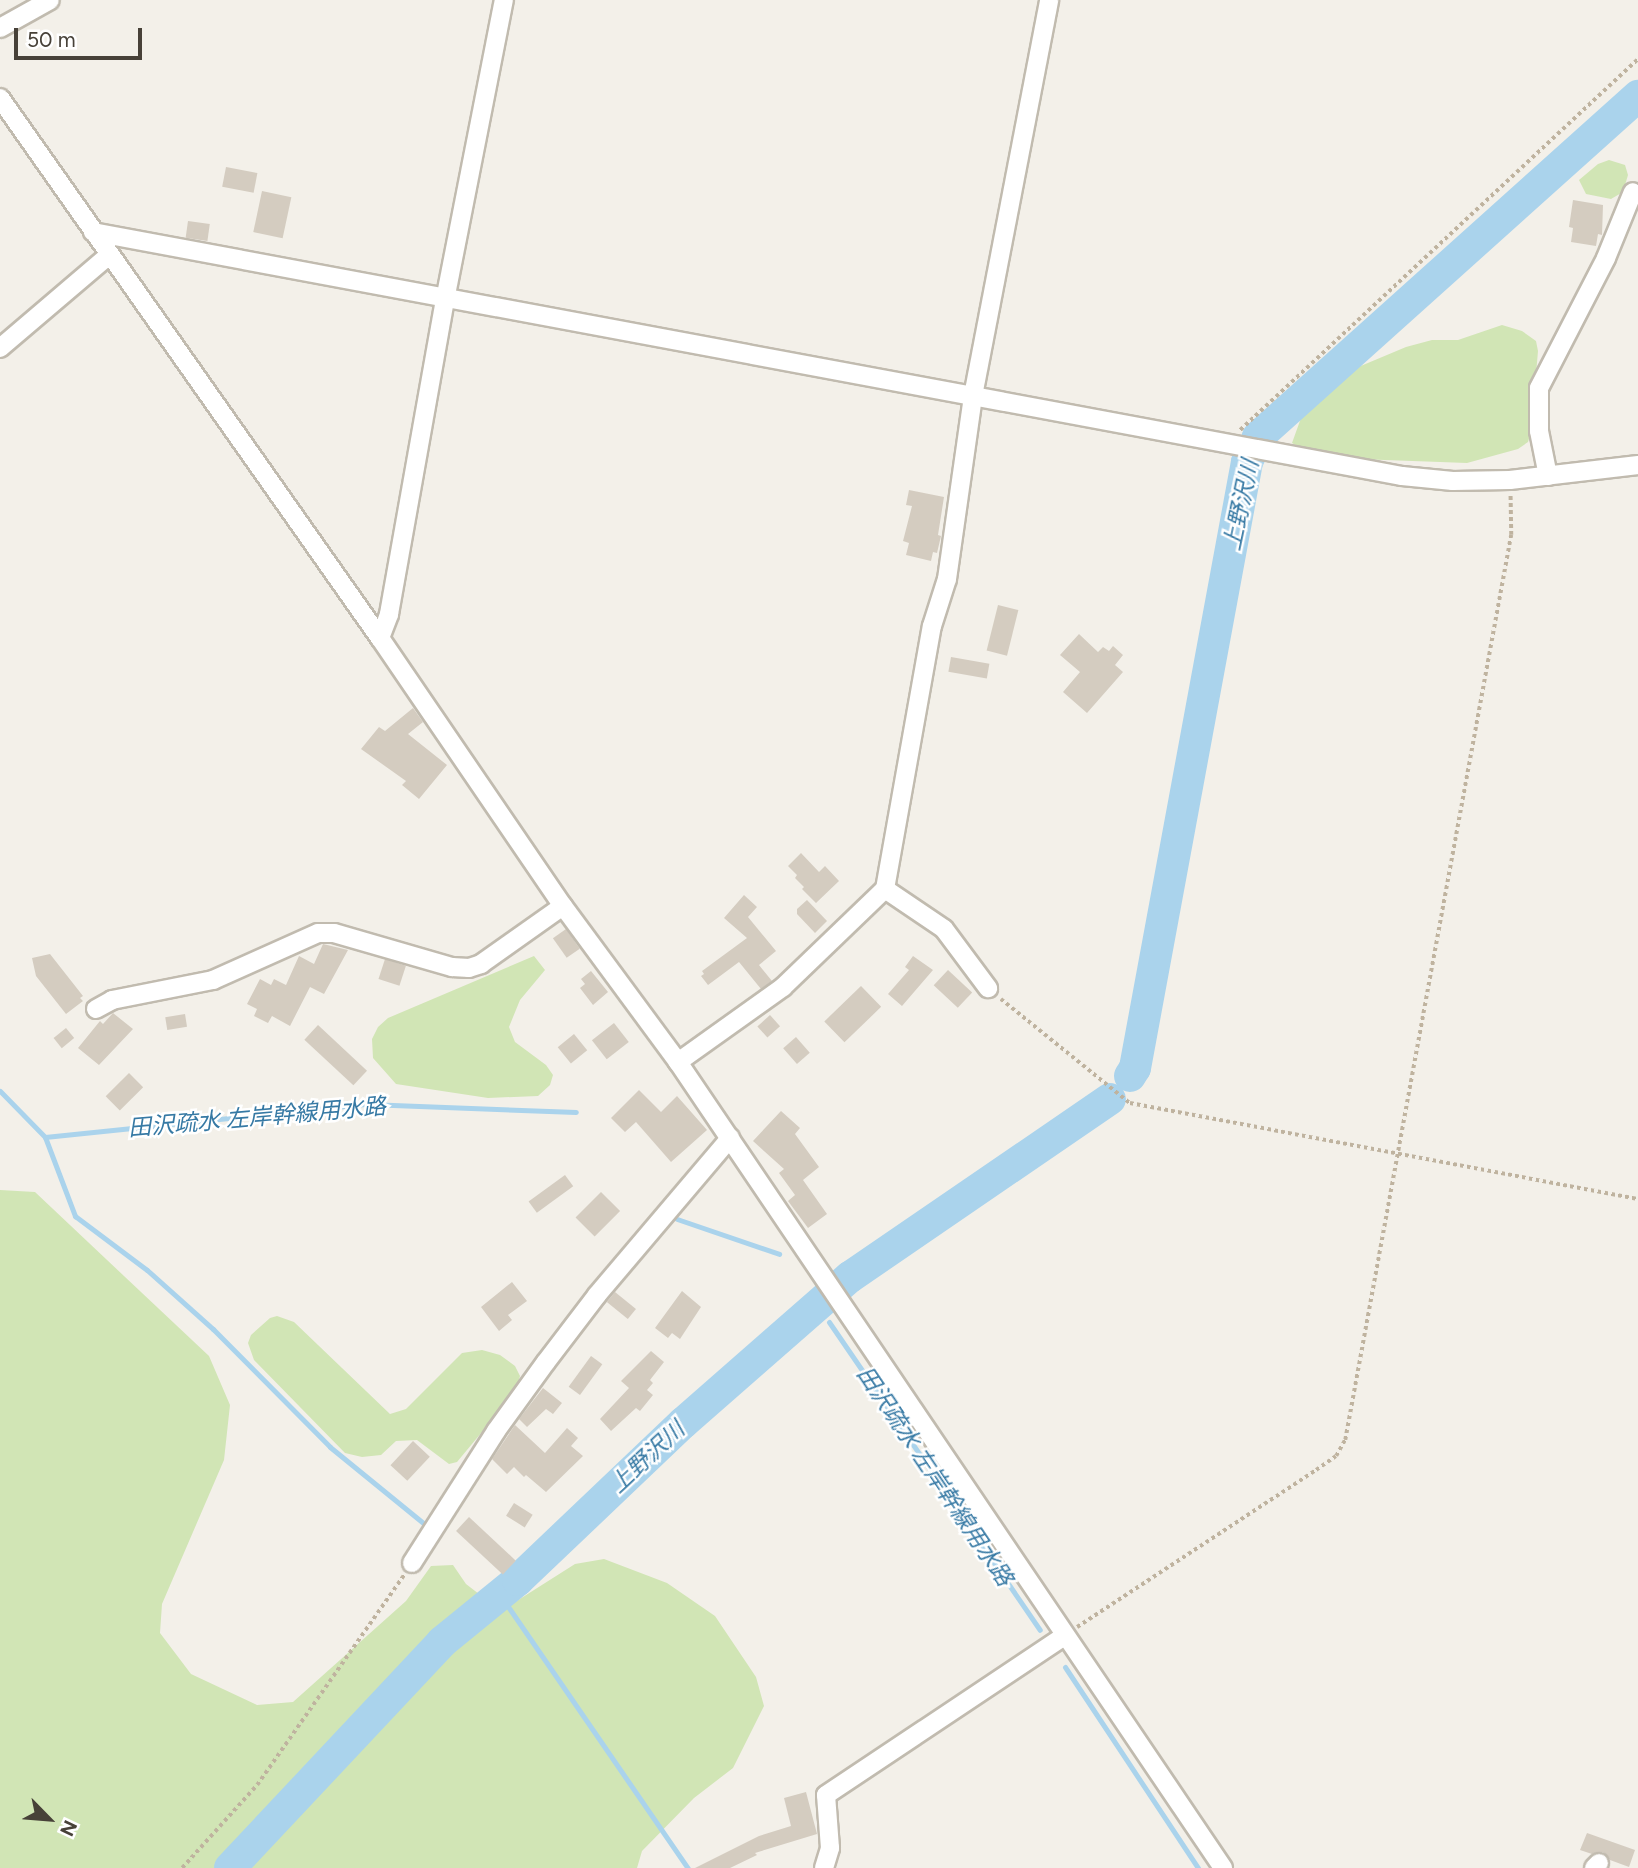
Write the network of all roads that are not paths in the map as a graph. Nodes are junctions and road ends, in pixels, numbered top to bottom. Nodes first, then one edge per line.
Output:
1 (50, 0) edge
2 (504, 0) edge
3 (1049, 0) edge
4 (0, 29) edge
5 (0, 98) edge
6 (1633, 192) dead end
7 (93, 232) junction
8 (108, 256) junction
9 (445, 300) junction
10 (0, 348) edge
11 (973, 396) junction
12 (1638, 465) edge
13 (1548, 476) junction
14 (380, 638) junction
15 (885, 890) junction
16 (563, 906) junction
17 (988, 988) road end
18 (96, 1009) dead end
19 (678, 1062) junction
20 (730, 1138) junction
21 (412, 1563) road end
22 (1064, 1636) junction
23 (824, 1868) edge
24 (1223, 1868) edge

1 - 4 street
2 - 9 street
3 - 11 street
5 - 7 street
6 - 13 street
7 - 8 street
7 - 9 street
8 - 10 street
8 - 14 street
9 - 11 street
9 - 14 street
11 - 13 street
11 - 15 street
12 - 13 street
14 - 16 street
15 - 17 street
15 - 19 street
16 - 18 street
16 - 19 street
19 - 20 street
20 - 21 street
20 - 22 street
22 - 23 street
22 - 24 street

